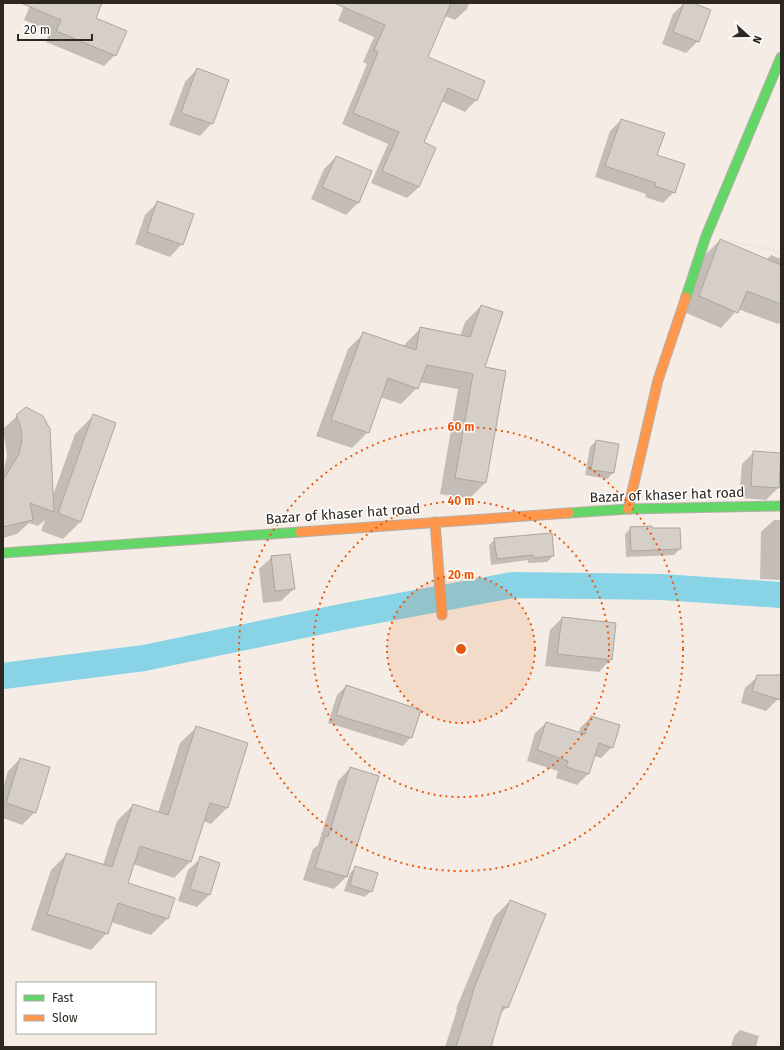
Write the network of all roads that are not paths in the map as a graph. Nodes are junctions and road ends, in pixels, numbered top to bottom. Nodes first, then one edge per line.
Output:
1 (781, 57) edge
2 (781, 506) edge
3 (628, 509) junction
4 (435, 522) junction
5 (3, 553) edge
6 (442, 615) dead end

1 - 3 main road
2 - 3 main road, Bazar of khaser hat road
3 - 4 main road, Bazar of khaser hat road
4 - 5 main road, Bazar of khaser hat road
4 - 6 main road

